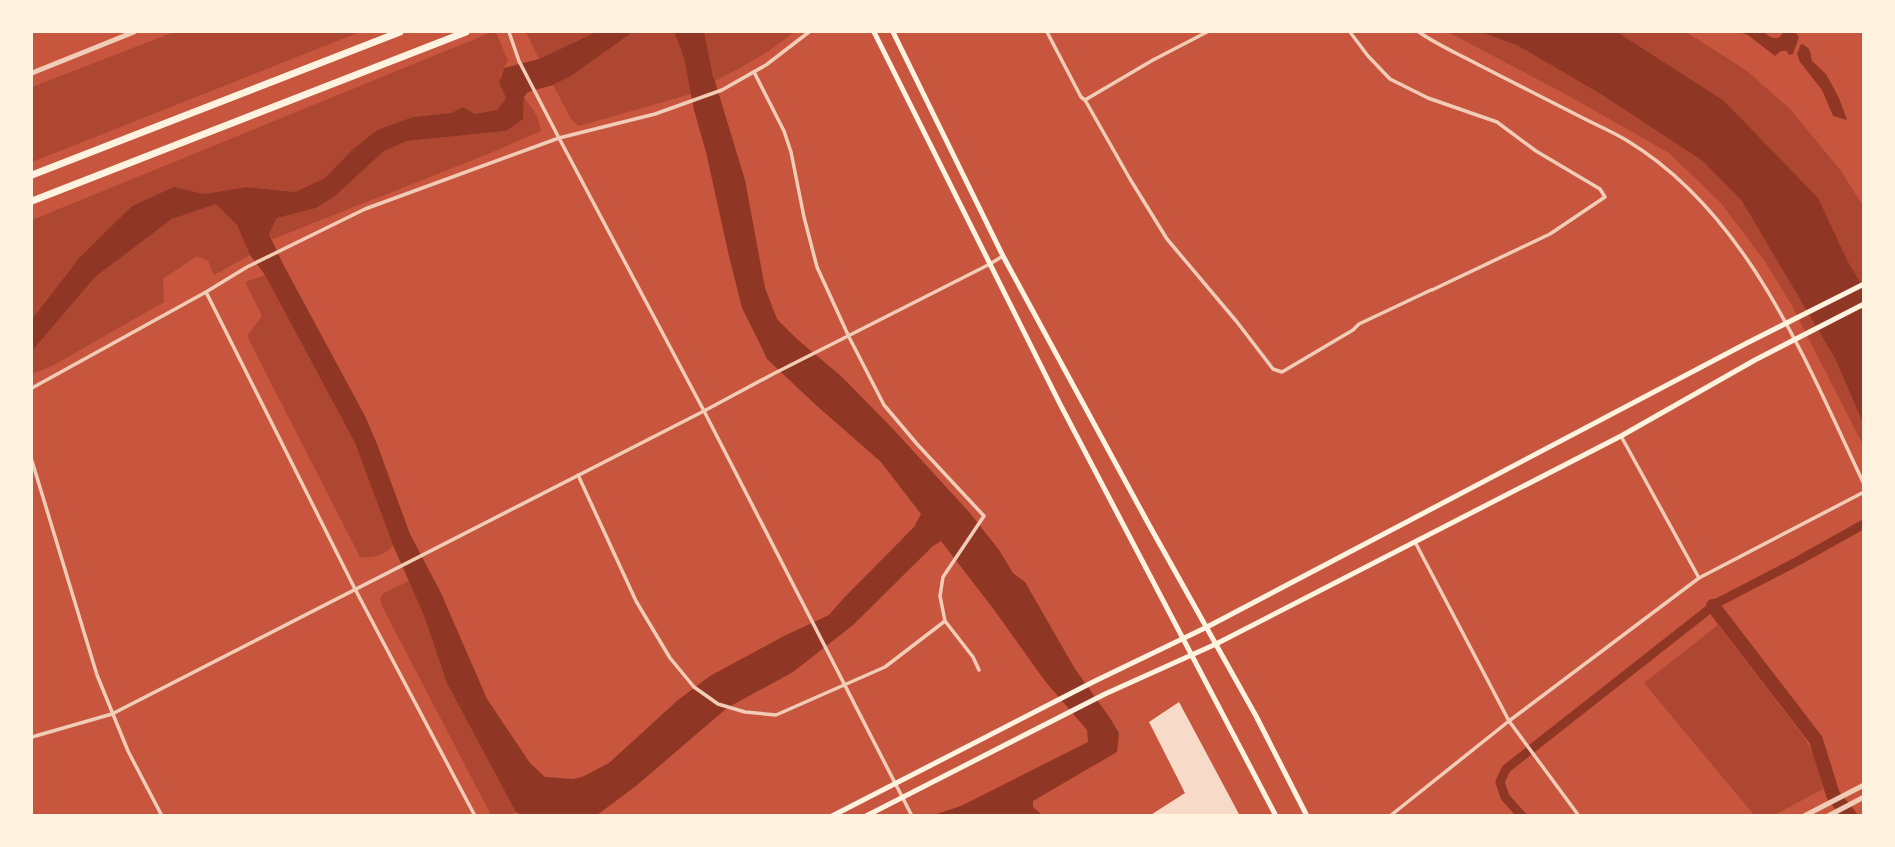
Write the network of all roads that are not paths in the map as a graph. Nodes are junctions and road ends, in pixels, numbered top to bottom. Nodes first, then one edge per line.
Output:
1 (134, 32) edge
2 (400, 32) edge
3 (466, 32) edge
4 (509, 32) edge
5 (809, 32) edge
6 (874, 32) edge
7 (892, 32) edge
8 (1047, 32) edge
9 (1207, 32) edge
10 (1350, 32) edge
11 (1419, 32) edge
12 (754, 72) junction
13 (32, 73) edge
14 (1085, 100) junction
15 (559, 138) junction
16 (32, 175) edge
17 (32, 201) edge
18 (1003, 256) junction
19 (990, 264) junction
20 (1864, 284) edge
21 (206, 292) junction
22 (1864, 304) edge
23 (849, 335) junction
24 (32, 388) edge
25 (704, 411) junction
26 (1621, 436) junction
27 (32, 461) edge
28 (578, 475) junction
29 (1864, 484) edge
30 (1864, 492) edge
31 (1415, 541) junction
32 (1699, 578) junction
33 (355, 589) junction
34 (945, 621) junction
35 (1207, 627) junction
36 (1184, 639) junction
37 (1216, 644) junction
38 (1193, 655) junction
39 (979, 670) dead end
40 (845, 685) junction
41 (112, 714) junction
42 (1509, 721) junction
43 (32, 737) edge
44 (895, 784) junction
45 (1864, 785) edge
46 (902, 797) junction
47 (1864, 797) edge
48 (1831, 814) edge
49 (162, 816) edge
50 (475, 816) edge
51 (832, 816) edge
52 (866, 816) edge
53 (912, 816) edge
54 (1276, 816) edge
55 (1307, 816) edge
56 (1390, 816) edge
57 (1579, 816) edge
58 (1804, 816) edge

1 - 13 street
2 - 16 highway
3 - 17 highway
4 - 15 street
5 - 12 street
6 - 19 main road
7 - 18 main road
8 - 14 street
9 - 14 street
10 - 14 street
11 - 29 street
12 - 15 street
12 - 23 street
15 - 21 street
15 - 25 street
18 - 19 street
18 - 35 main road
19 - 23 street
19 - 36 main road
20 - 35 main road
21 - 24 street
21 - 33 street
22 - 26 main road
23 - 25 street
23 - 34 street
25 - 28 street
25 - 40 street
26 - 31 main road
26 - 32 street
27 - 41 street
28 - 33 street
28 - 40 street
30 - 32 street
31 - 37 main road
31 - 42 street
32 - 42 street
33 - 41 street
33 - 50 street
34 - 39 street
34 - 40 street
35 - 36 main road
35 - 37 main road
36 - 38 main road
36 - 44 main road
37 - 38 main road
37 - 55 main road
38 - 46 main road
38 - 54 main road
40 - 44 street
41 - 43 street
41 - 49 street
42 - 56 street
42 - 57 street
44 - 46 street
44 - 51 main road
45 - 58 street
46 - 52 main road
46 - 53 street
47 - 48 street

